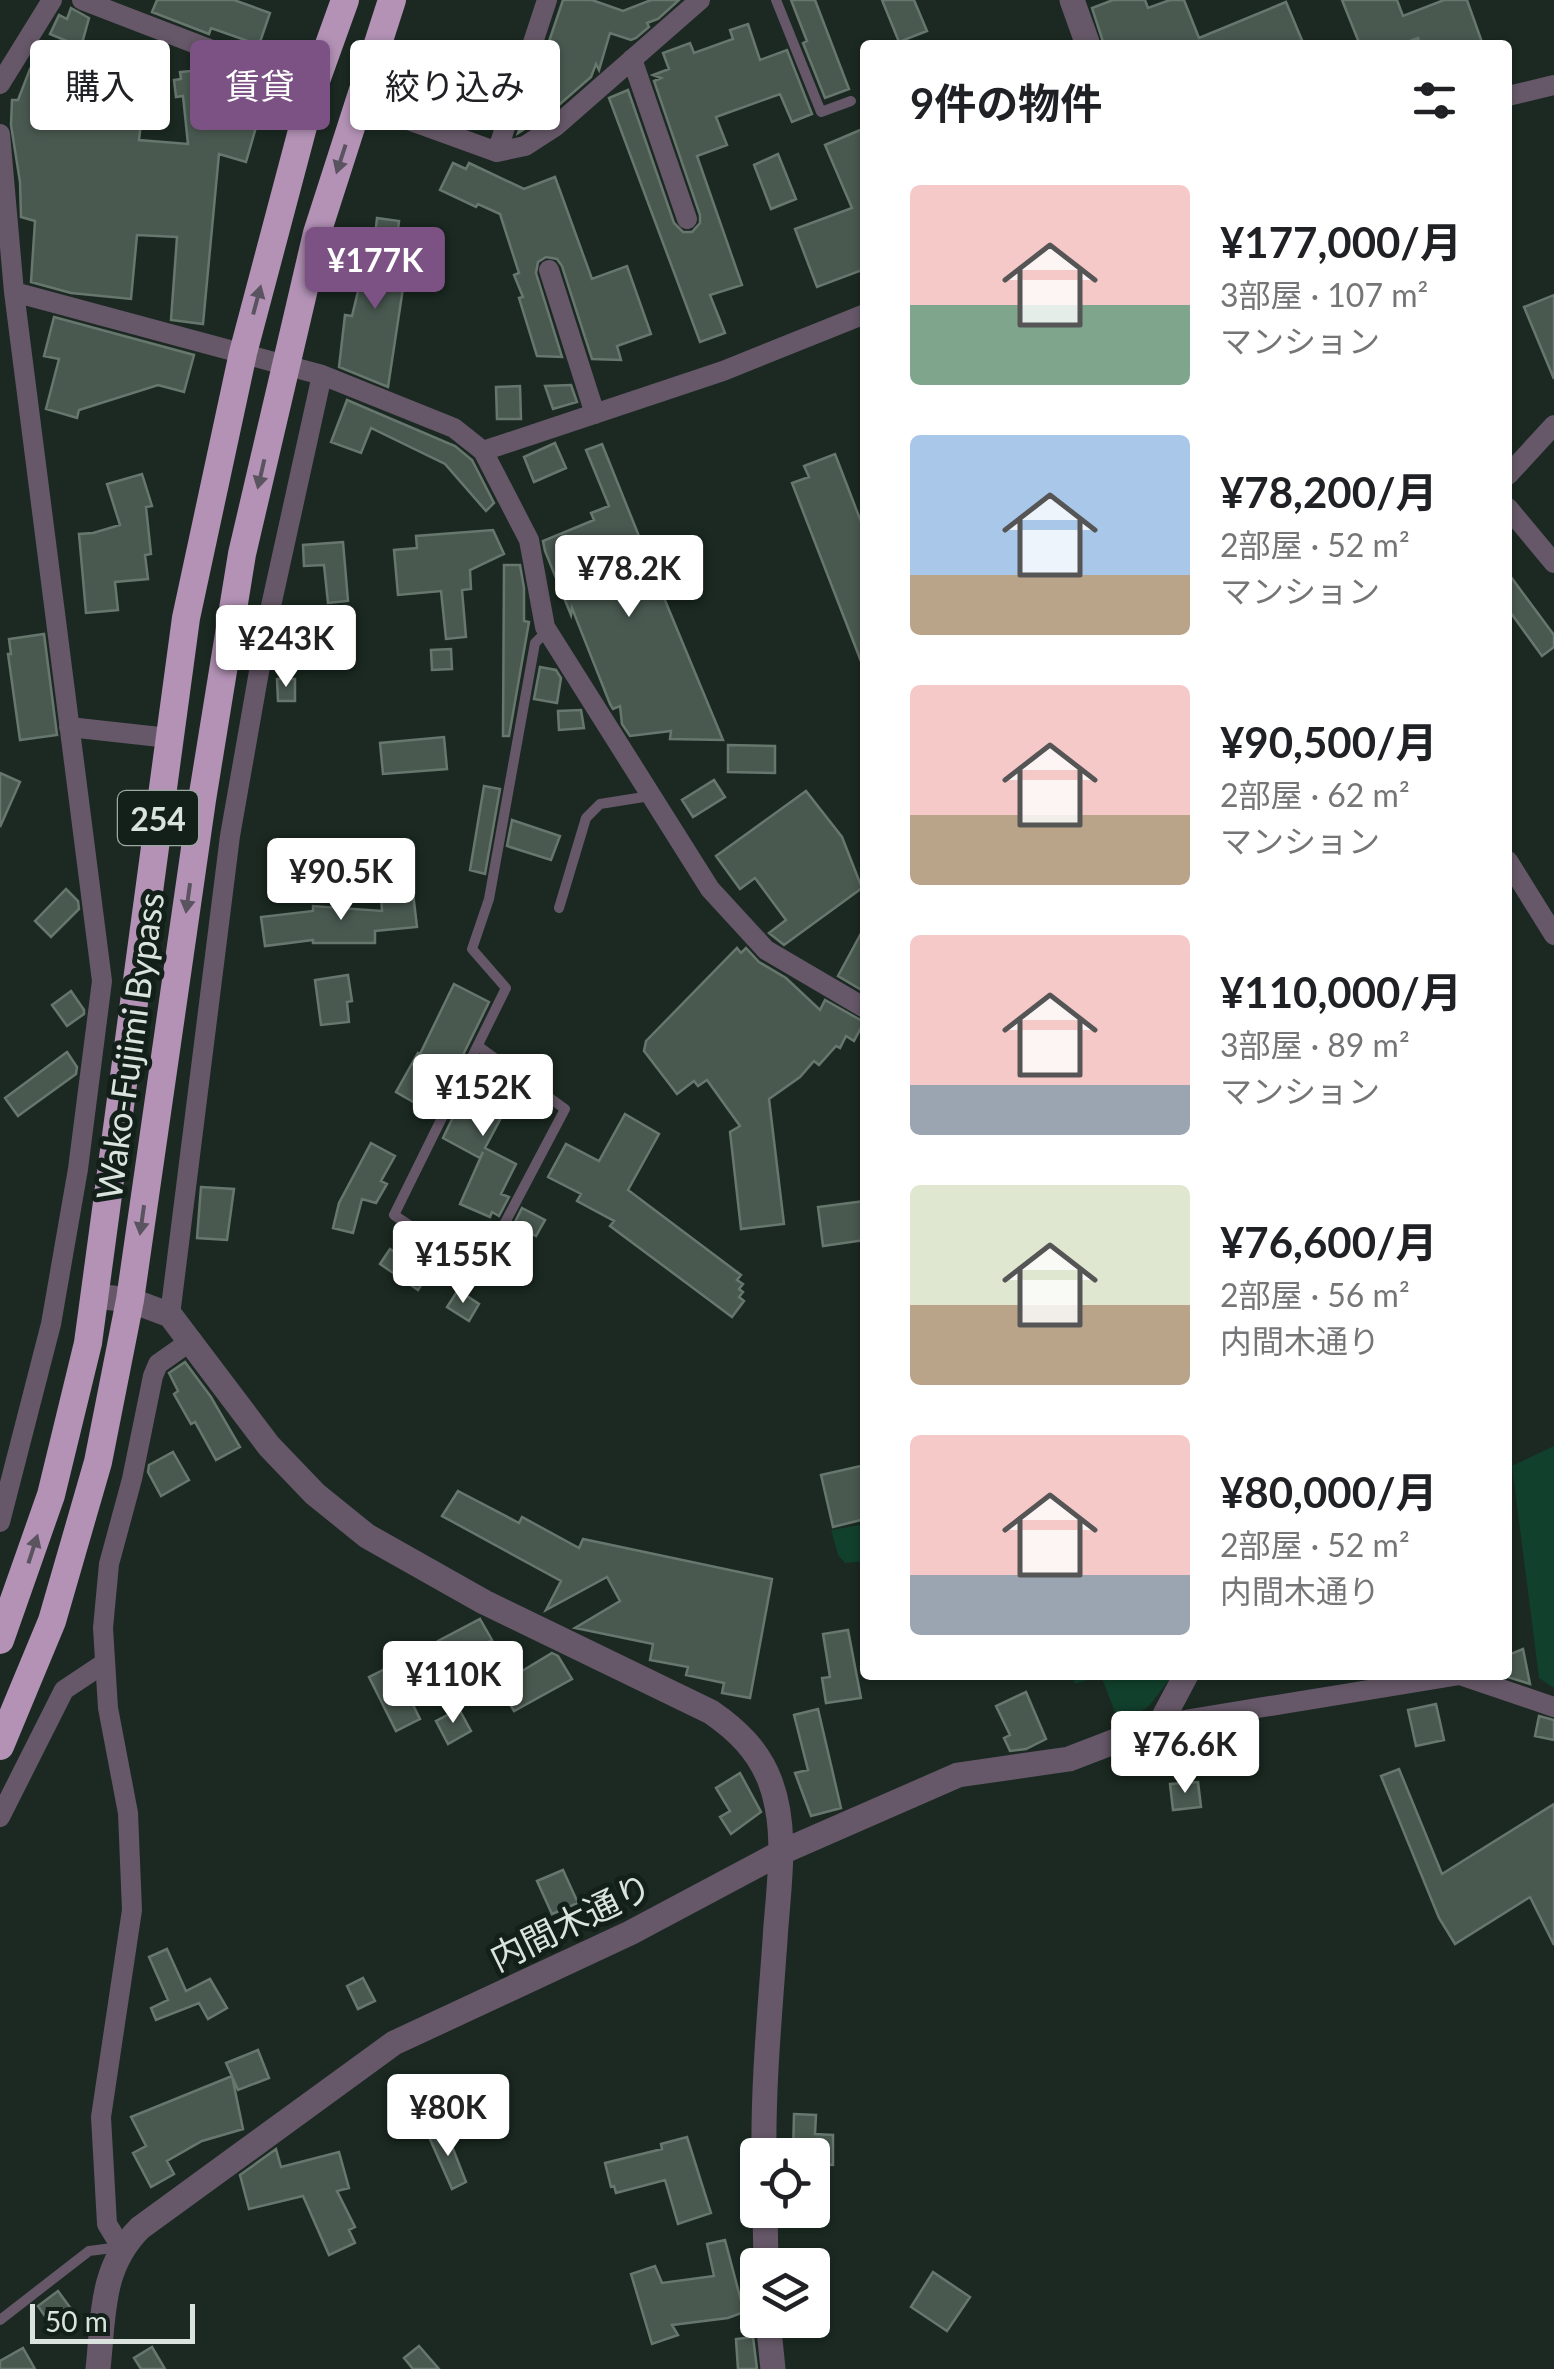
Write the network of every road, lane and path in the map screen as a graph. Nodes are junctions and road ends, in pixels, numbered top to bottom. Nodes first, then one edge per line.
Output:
1 (52, 0) edge
2 (82, 0) edge
3 (344, 0) edge
4 (392, 0) edge
5 (547, 0) edge
6 (700, 0) edge
7 (776, 0) edge
8 (1072, 0) edge
9 (379, 40) edge
10 (1086, 40) edge
11 (330, 41) edge
12 (190, 42) edge
13 (632, 59) junction
14 (0, 84) edge
15 (1554, 85) edge
16 (1512, 95) edge
17 (851, 100) dead end
18 (302, 130) edge
19 (350, 130) edge
20 (436, 130) edge
21 (0, 134) edge
22 (497, 152) junction
23 (688, 219) dead end
24 (549, 270) dead end
25 (14, 292) junction
26 (860, 316) edge
27 (243, 353) junction
28 (287, 366) junction
29 (322, 375) junction
30 (594, 414) junction
31 (1554, 424) edge
32 (483, 451) junction
33 (1512, 470) edge
34 (1512, 513) edge
35 (1554, 563) edge
36 (548, 630) junction
37 (69, 727) junction
38 (169, 738) junction
39 (651, 796) junction
40 (1512, 868) edge
41 (559, 908) dead end
42 (1554, 935) edge
43 (860, 1005) edge
44 (478, 1046) junction
45 (95, 1296) junction
46 (130, 1300) junction
47 (170, 1314) junction
48 (192, 1340) junction
49 (0, 1522) edge
50 (0, 1640) edge
51 (103, 1664) junction
52 (1183, 1680) edge
53 (1429, 1680) edge
54 (1475, 1680) edge
55 (1554, 1707) edge
56 (1160, 1724) junction
57 (0, 1746) edge
58 (0, 1817) edge
59 (782, 1852) junction
60 (764, 2138) edge
61 (121, 2246) junction
62 (0, 2320) edge
63 (770, 2338) edge
64 (98, 2369) edge
65 (773, 2369) edge

1 - 14 street
2 - 12 street
3 - 11 highway, Wako-Fujimi Bypass / 254
4 - 9 highway, Wako-Fujimi Bypass / 254
5 - 22 street
6 - 13 street
7 - 17 lane
8 - 10 street
13 - 22 street
13 - 23 street
15 - 16 street
27 -> 18 highway, Wako-Fujimi Bypass / 254
19 -> 28 highway, Wako-Fujimi Bypass / 254
20 - 22 street
21 - 25 street
24 - 30 street
25 - 27 street
25 - 37 street
26 - 30 street
27 - 28 street
27 - 38 highway, Wako-Fujimi Bypass / 254
28 - 29 street
28 -> 46 highway, Wako-Fujimi Bypass / 254
29 - 32 street
29 - 47 street
30 - 32 street
31 - 33 street
32 - 36 street
34 - 35 street
36 - 39 street
36 - 44 lane
37 - 38 street
37 - 49 street
38 - 45 highway, Wako-Fujimi Bypass / 254
39 - 41 lane
39 - 43 street
40 - 42 street
44 - 44 lane
45 - 46 street
50 -> 45 highway, Wako-Fujimi Bypass / 254
46 - 47 street
46 - 57 highway, Wako-Fujimi Bypass / 254
47 - 48 street
48 - 51 street
48 - 59 street
51 - 58 street
51 - 61 street
52 - 56 street
53 - 56 street
54 - 55 street
56 - 59 street, 内間木通り
59 - 60 street
59 - 61 street, 内間木通り
61 - 62 lane
61 - 64 street
63 - 65 street

